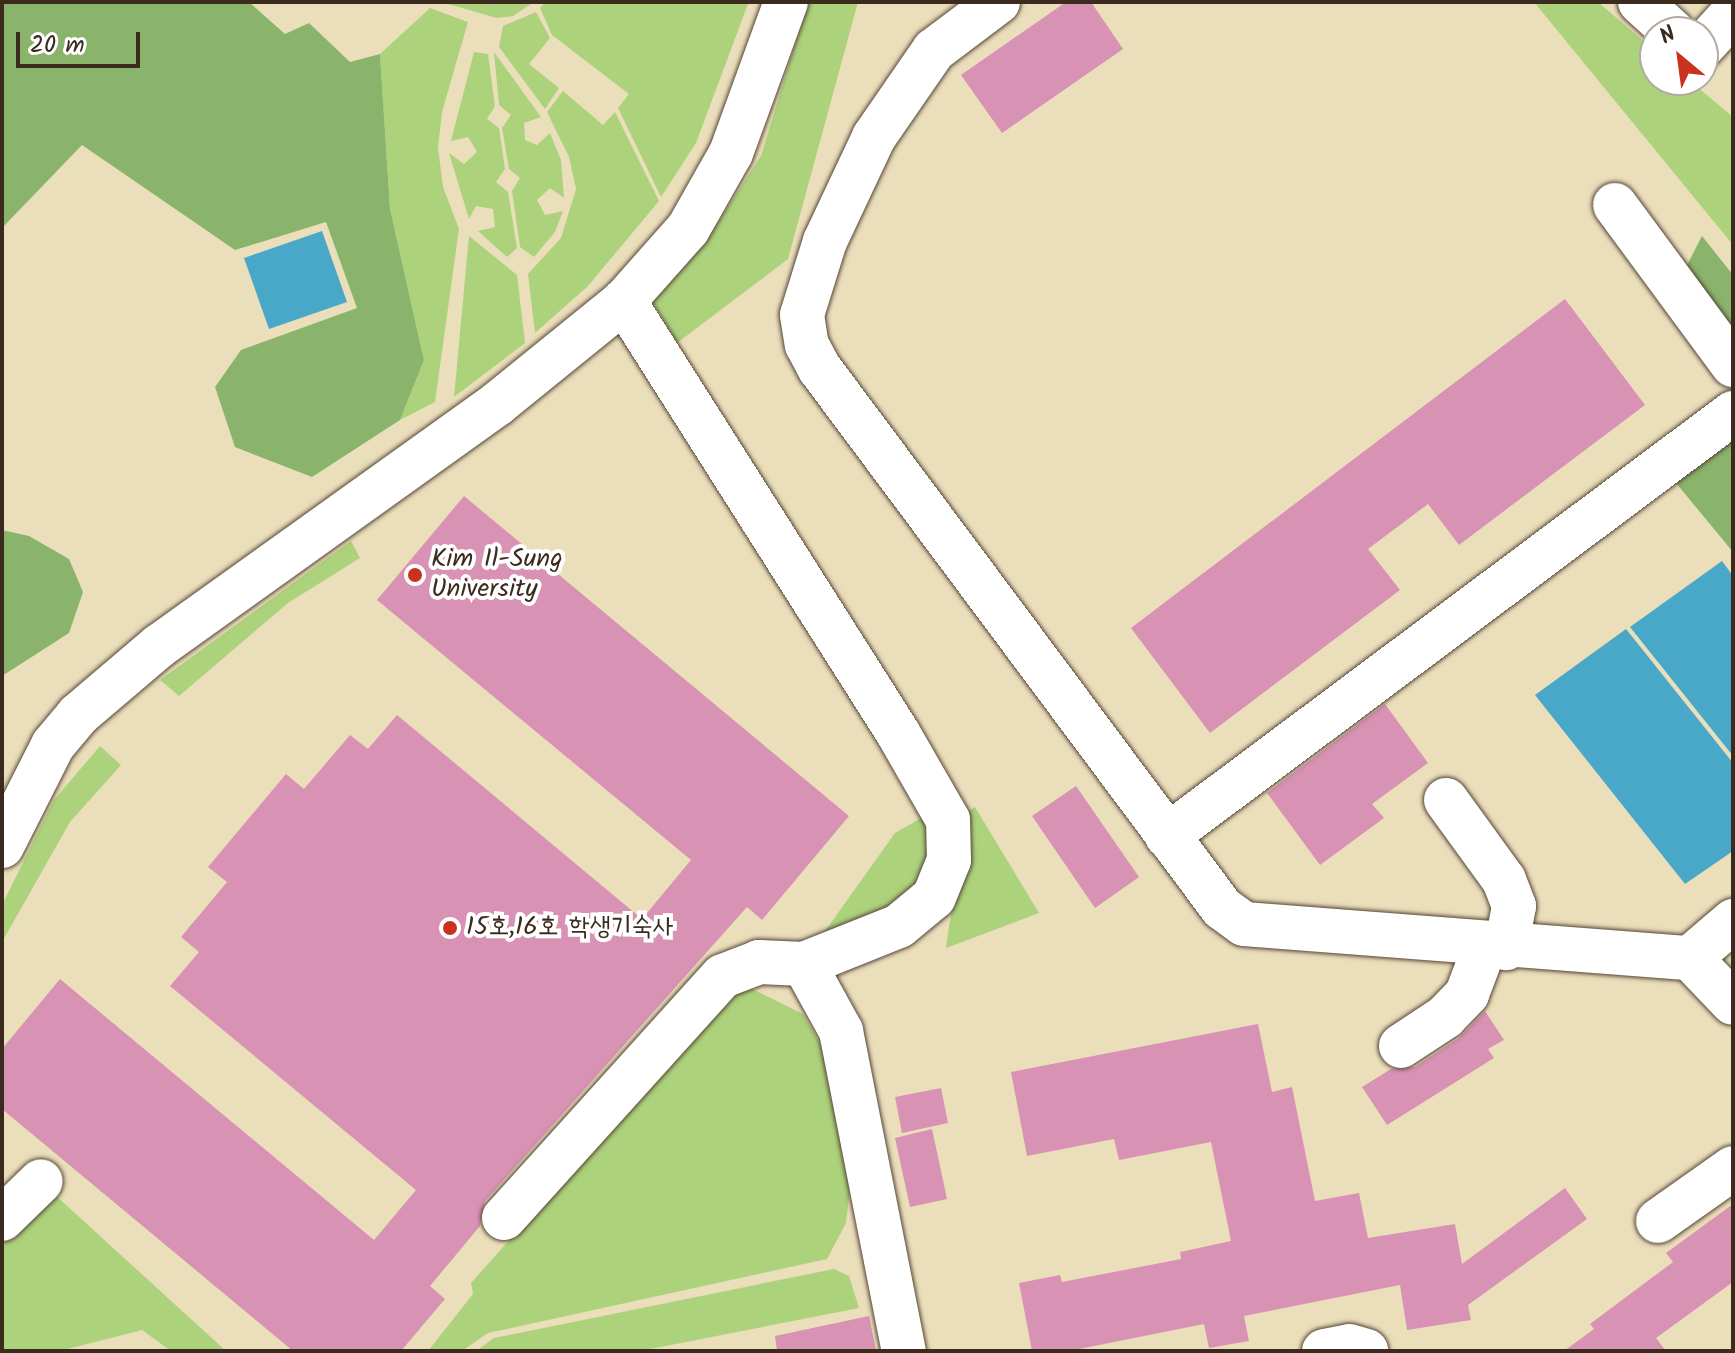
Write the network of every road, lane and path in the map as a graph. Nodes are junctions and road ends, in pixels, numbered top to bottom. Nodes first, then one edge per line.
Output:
1 (786, 2) edge
2 (998, 2) edge
3 (1640, 2) edge
4 (1733, 13) edge
5 (1655, 16) edge
6 (1719, 28) edge
7 (1615, 205) dead end
8 (624, 301) junction
9 (1733, 365) edge
10 (1733, 413) edge
11 (1446, 800) dead end
12 (1167, 836) junction
13 (2, 846) edge
14 (1733, 921) edge
15 (1496, 947) junction
16 (1690, 958) junction
17 (804, 964) junction
18 (1733, 1003) edge
19 (1401, 1046) dead end
20 (1733, 1168) edge
21 (41, 1181) dead end
22 (504, 1218) dead end
23 (2, 1219) edge
24 (1658, 1221) dead end
25 (904, 1351) edge
26 (1324, 1351) edge
27 (1366, 1351) edge

1 - 8 lane
2 - 12 lane
3 - 5 lane
4 - 6 lane
7 - 9 lane
8 - 13 lane
8 - 17 lane
10 - 12 lane
11 - 15 lane
12 - 15 lane
14 - 16 lane
15 - 16 lane
15 - 19 lane
16 - 18 lane
17 - 22 lane
17 - 25 lane
20 - 24 lane
21 - 23 lane
26 - 27 lane

